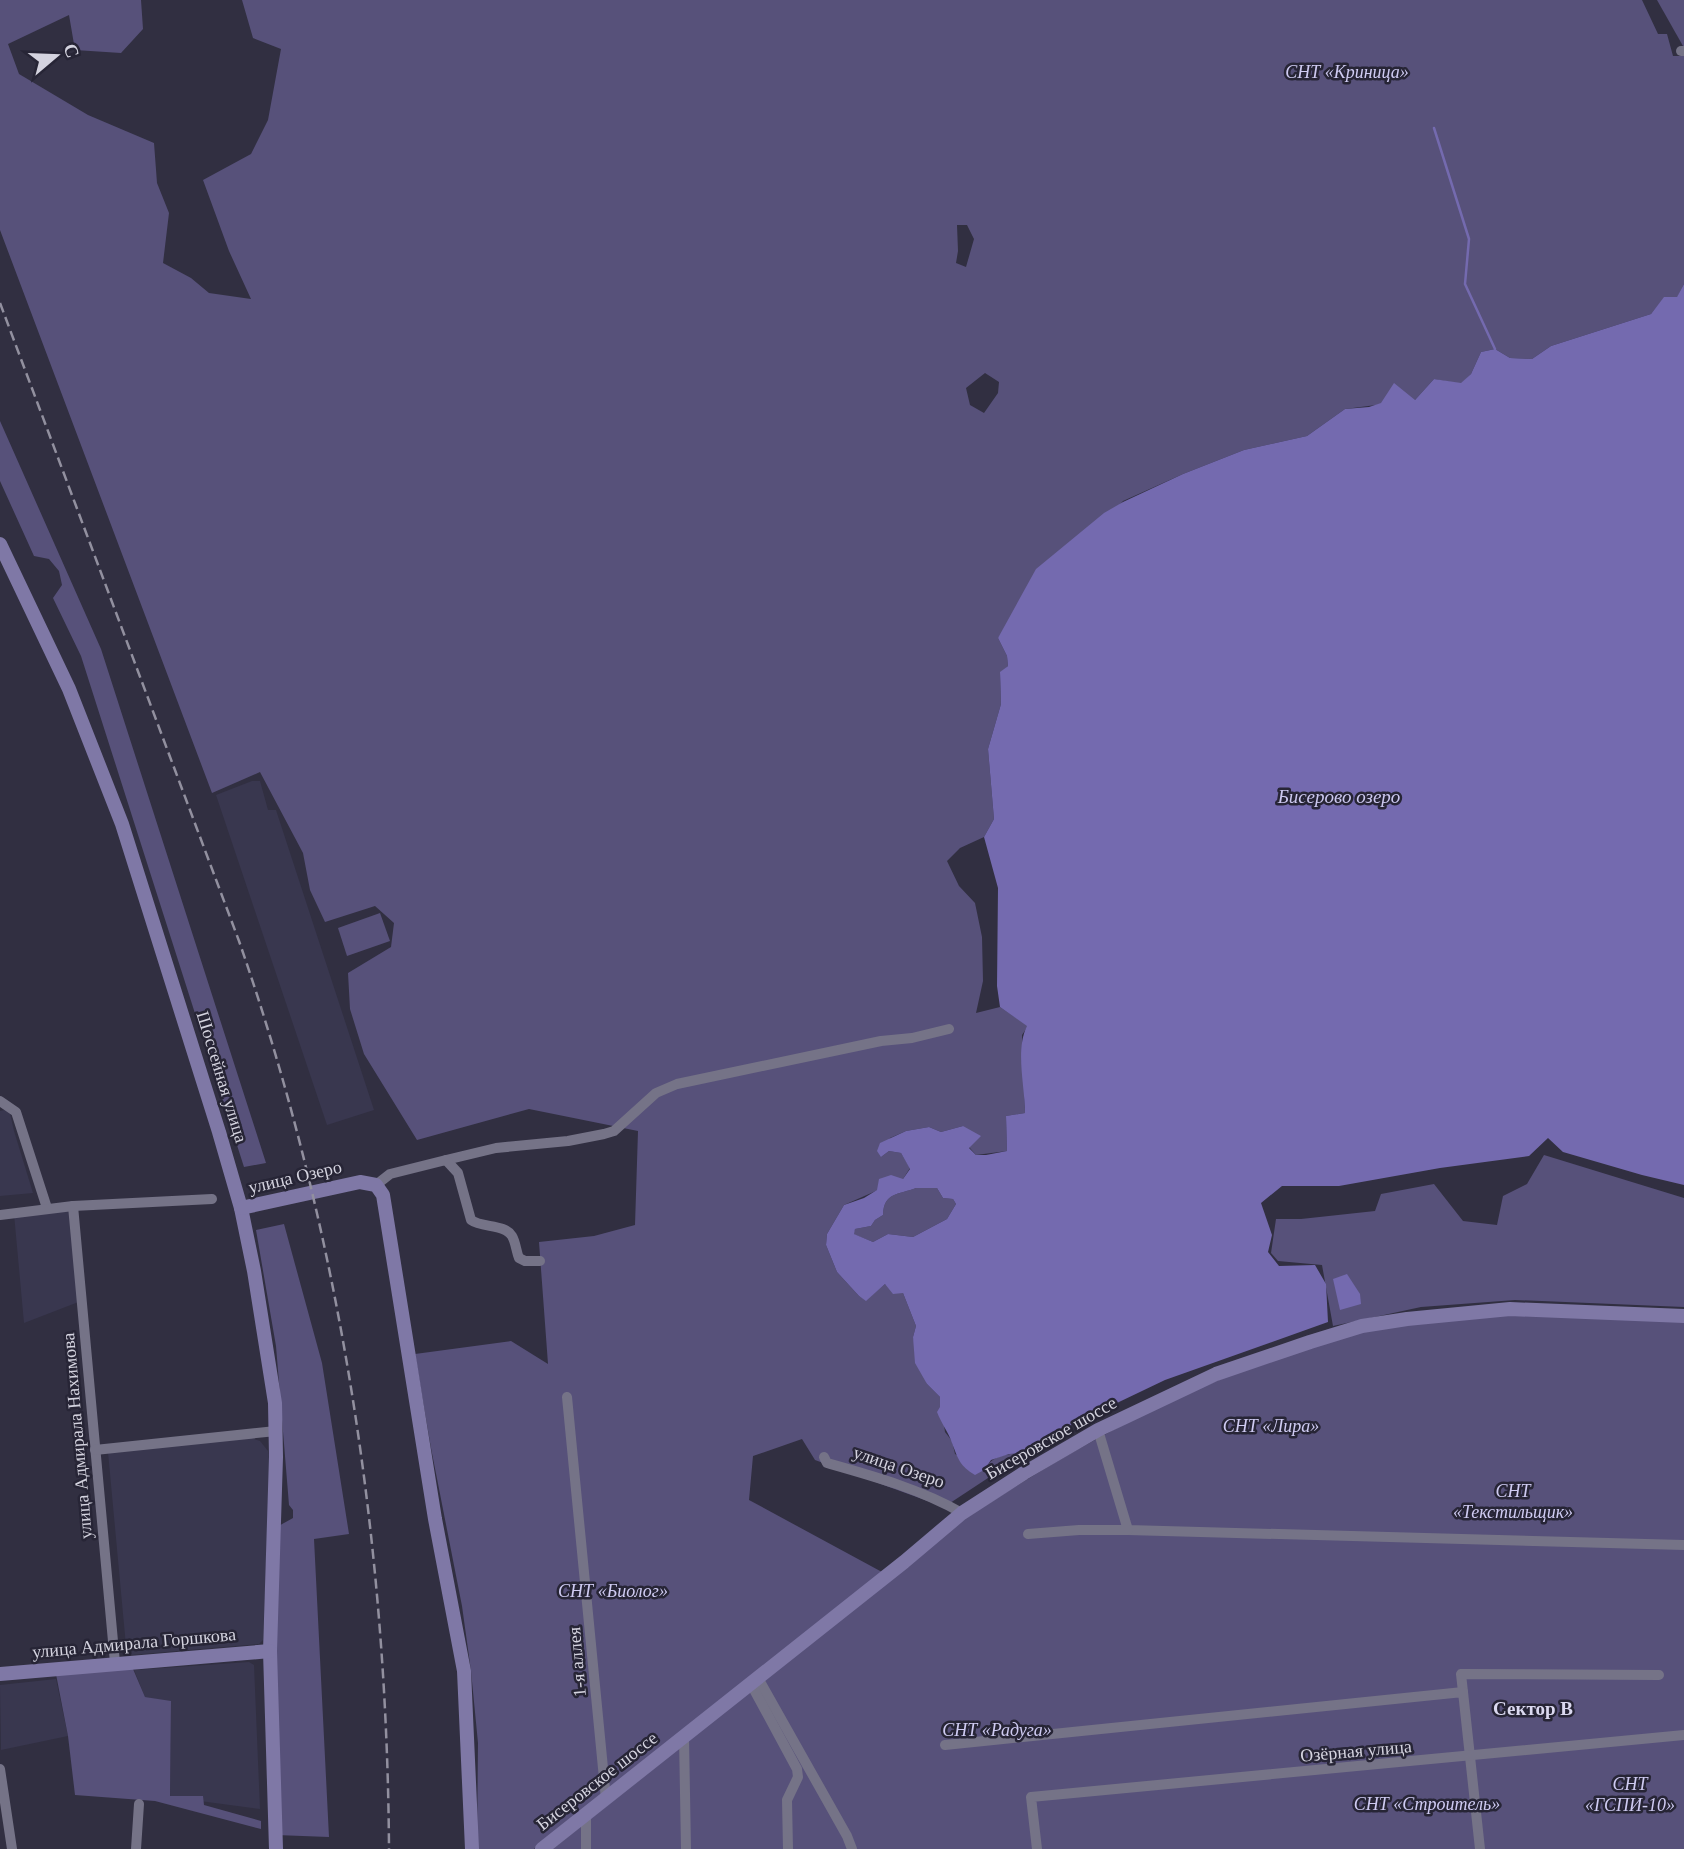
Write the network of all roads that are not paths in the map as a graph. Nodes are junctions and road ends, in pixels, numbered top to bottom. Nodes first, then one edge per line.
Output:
1 (0, 544) edge
2 (949, 1028) dead end
3 (0, 1101) edge
4 (446, 1160) junction
5 (376, 1185) junction
6 (212, 1199) dead end
7 (73, 1206) junction
8 (47, 1208) junction
9 (241, 1209) junction
10 (0, 1215) edge
11 (541, 1261) dead end
12 (1684, 1316) edge
13 (567, 1397) dead end
14 (1098, 1430) junction
15 (276, 1431) junction
16 (95, 1450) junction
17 (824, 1457) dead end
18 (961, 1513) junction
19 (1128, 1530) junction
20 (1028, 1534) dead end
21 (1684, 1545) edge
22 (270, 1651) junction
23 (115, 1663) junction
24 (0, 1674) edge
25 (1659, 1675) dead end
26 (754, 1681) junction
27 (1463, 1692) junction
28 (1684, 1735) edge
29 (684, 1737) junction
30 (945, 1745) dead end
31 (1470, 1756) junction
32 (0, 1769) edge
33 (606, 1798) junction
34 (139, 1804) dead end
35 (586, 1814) junction
36 (12, 1849) edge
37 (136, 1849) edge
38 (276, 1849) edge
39 (472, 1849) edge
40 (542, 1849) edge
41 (586, 1849) edge
42 (687, 1849) edge
43 (788, 1849) edge
44 (852, 1849) edge
45 (1037, 1849) edge
46 (1480, 1849) edge

1 - 9 main road, Шоссейная улица
2 - 4 street, улица Озеро
3 - 8 street
4 - 5 street, улица Озеро
4 - 11 street
5 - 9 main road, улица Озеро
5 - 39 main road
6 - 7 street
7 - 8 street
7 - 16 street, улица Адмирала Нахимова
8 - 10 street
9 - 15 main road, Шоссейная улица
12 - 14 main road, Бисеровское шоссе
13 - 33 street, 1-я аллея
14 - 18 main road, Бисеровское шоссе
14 - 19 street
15 - 16 street
15 - 22 main road, Шоссейная улица
16 - 23 street, улица Адмирала Нахимова
17 - 18 street, улица Озеро
18 - 26 main road, Бисеровское шоссе
19 - 20 street
19 - 21 street
22 - 23 main road, улица Адмирала Горшкова
22 - 38 main road, Шоссейная улица
23 - 24 main road, улица Адмирала Горшкова
25 - 27 street
26 - 29 main road, Бисеровское шоссе
26 - 43 street
26 - 44 street
27 - 30 street
27 - 31 street
28 - 31 street, Озёрная улица
29 - 33 main road, Бисеровское шоссе
29 - 42 street
31 - 45 street, Озёрная улица
31 - 46 street
32 - 36 street
33 - 35 main road, Бисеровское шоссе
34 - 37 street
35 - 40 main road, Бисеровское шоссе
35 - 41 street

